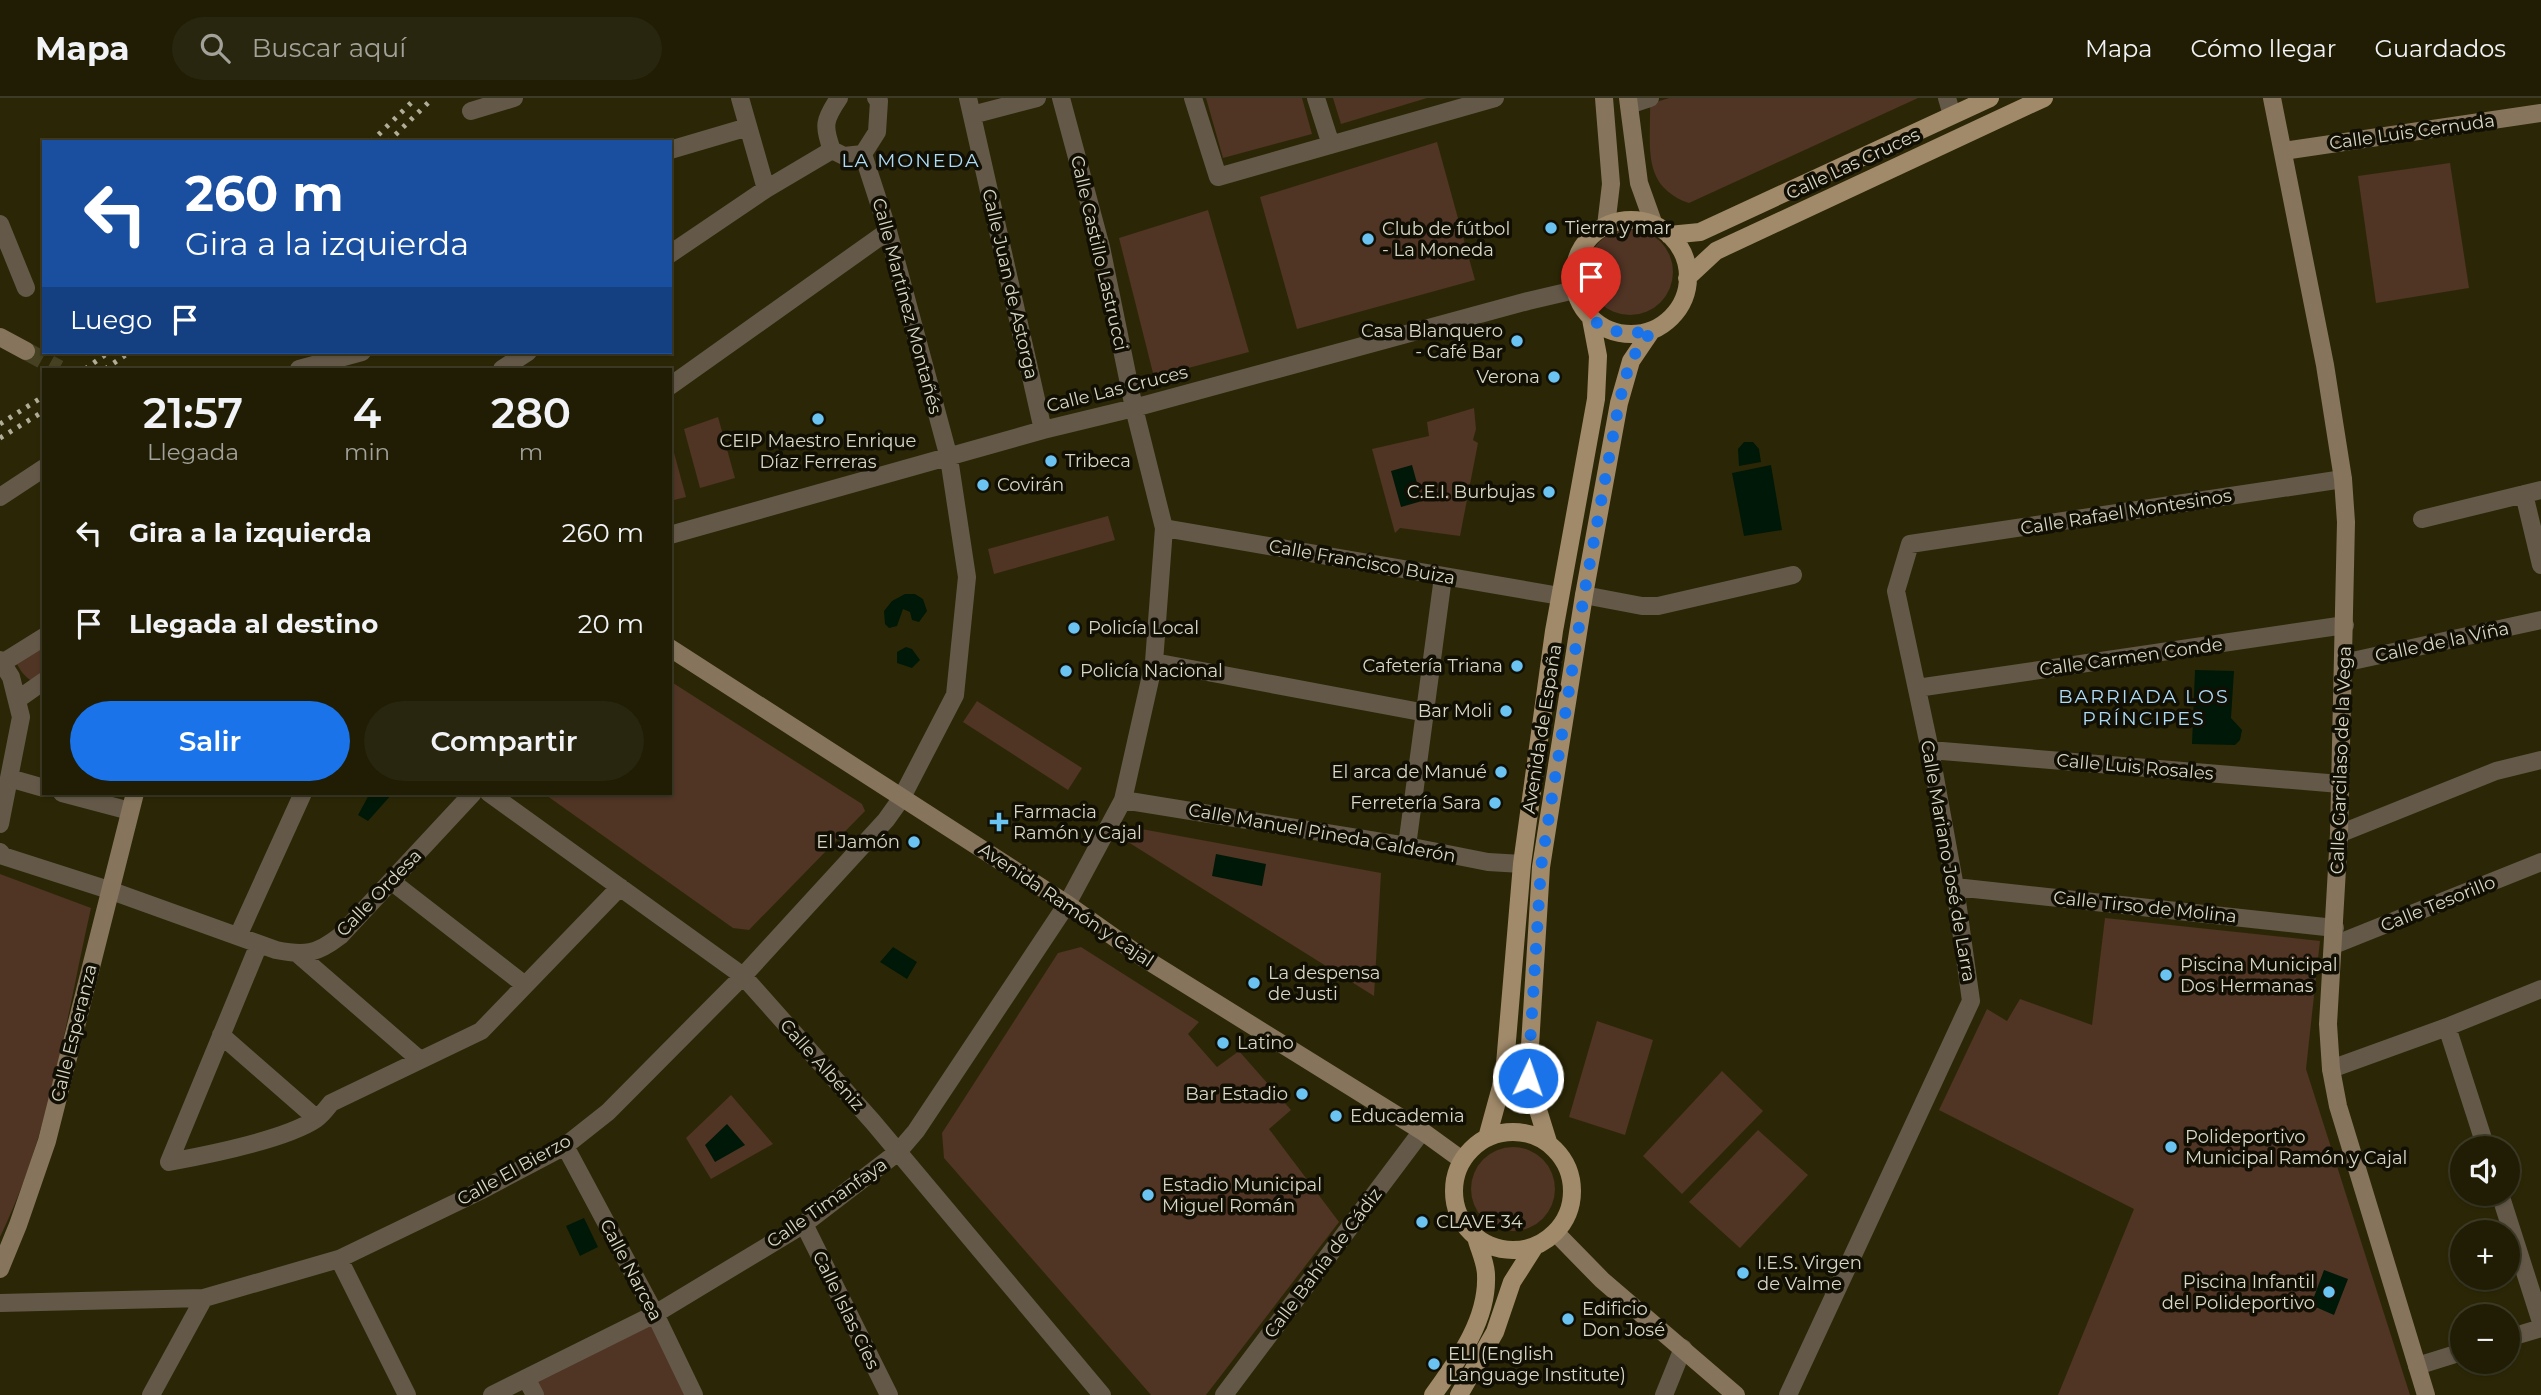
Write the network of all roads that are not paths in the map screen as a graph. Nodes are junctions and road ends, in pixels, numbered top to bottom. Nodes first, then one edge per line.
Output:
1 (514, 98) edge
2 (740, 98) edge
3 (839, 98) edge
4 (1037, 98) edge
5 (1061, 98) edge
6 (1193, 98) edge
7 (1316, 98) edge
8 (1495, 98) edge
9 (1604, 98) edge
10 (1650, 98) edge
11 (1990, 98) edge
12 (2044, 98) edge
13 (2265, 98) edge
14 (2272, 98) edge
15 (881, 99) edge
16 (1628, 101) edge
17 (970, 106) edge
18 (1949, 107) edge
19 (471, 111) dead end
20 (2541, 113) edge
21 (2274, 117) junction
22 (748, 127) junction
23 (1331, 145) junction
24 (672, 149) edge
25 (832, 150) junction
26 (2283, 151) junction
27 (863, 154) junction
28 (766, 189) junction
29 (0, 224) edge
30 (1606, 226) junction
31 (1661, 230) junction
32 (888, 232) junction
33 (672, 253) edge
34 (1687, 278) junction
35 (26, 288) dead end
36 (1575, 290) junction
37 (1591, 319) junction
38 (1652, 330) junction
39 (0, 337) edge
40 (26, 351) tunnel mouth
41 (355, 354) edge
42 (525, 354) edge
43 (303, 368) edge
44 (504, 368) edge
45 (672, 385) edge
46 (1134, 408) junction
47 (1043, 430) junction
48 (948, 458) junction
49 (42, 469) edge
50 (2343, 479) junction
51 (2532, 492) edge
52 (0, 497) edge
53 (2422, 519) dead end
54 (1164, 528) junction
55 (672, 535) edge
56 (1910, 544) joint
57 (2541, 565) edge
58 (1793, 575) dead end
59 (1443, 576) junction
60 (1584, 595) junction
61 (1560, 596) junction
62 (2541, 620) edge
63 (2345, 625) junction
64 (42, 639) edge
65 (672, 649) edge
66 (1, 661) edge
67 (1154, 662) junction
68 (2343, 663) junction
69 (42, 682) edge
70 (1917, 688) junction
71 (17, 700) junction
72 (1426, 713) junction
73 (1930, 750) junction
74 (2541, 760) edge
75 (9, 778) junction
76 (2340, 784) junction
77 (42, 787) edge
78 (70, 795) edge
79 (134, 795) edge
80 (302, 795) edge
81 (471, 795) edge
82 (492, 795) edge
83 (901, 799) junction
84 (1123, 800) junction
85 (130, 811) junction
86 (0, 824) edge
87 (2339, 834) junction
88 (1407, 846) junction
89 (0, 852) edge
90 (2541, 862) edge
91 (1522, 864) junction
92 (391, 881) junction
93 (620, 887) junction
94 (1955, 887) junction
95 (109, 890) junction
96 (1067, 904) junction
97 (238, 936) junction
98 (2334, 937) junction
99 (259, 944) junction
100 (299, 955) junction
101 (743, 976) junction
102 (526, 985) junction
103 (2541, 989) edge
104 (2447, 1027) junction
105 (221, 1035) junction
106 (419, 1060) junction
107 (2331, 1069) junction
108 (316, 1118) junction
109 (1422, 1131) junction
110 (2482, 1136) edge
111 (1487, 1138) junction
112 (1548, 1142) junction
113 (565, 1146) junction
114 (898, 1152) junction
115 (1462, 1160) junction
116 (2504, 1206) edge
117 (804, 1224) junction
118 (1556, 1233) junction
119 (1475, 1237) junction
120 (1535, 1246) junction
121 (340, 1259) junction
122 (0, 1269) edge
123 (204, 1298) junction
124 (0, 1303) edge
125 (655, 1314) junction
126 (2541, 1322) edge
127 (2541, 1328) edge
128 (2520, 1334) edge
129 (1683, 1348) junction
130 (2450, 1356) edge
131 (2417, 1366) junction
132 (526, 1378) junction
133 (151, 1395) edge
134 (407, 1395) edge
135 (492, 1395) edge
136 (535, 1395) edge
137 (694, 1395) edge
138 (889, 1395) edge
139 (1102, 1395) edge
140 (1224, 1395) edge
141 (1433, 1395) edge
142 (1459, 1395) edge
143 (1664, 1395) edge
144 (1737, 1395) edge
145 (1788, 1395) edge
146 (2426, 1395) edge

1 - 19 street
2 - 22 street
3 - 25 street
4 - 17 street
5 - 46 street, Calle Castillo Lastrucci
6 - 23 street
7 - 23 street
8 - 23 street
9 - 30 street
10 - 16 street
11 - 18 main road, Calle Las Cruces
12 - 34 main road, Calle Las Cruces
13 - 21 street, Calle Garcilaso de la Vega
14 - 21 street, Calle Garcilaso de la Vega
15 - 27 street
16 - 31 street
17 - 47 street, Calle Juan de Astorga
18 - 31 main road, Calle Las Cruces
20 - 26 street, Calle Luis Cernuda
21 - 26 street, Calle Garcilaso de la Vega
22 - 24 street
22 - 28 street
25 - 27 street
25 - 28 street
26 - 50 street, Calle Garcilaso de la Vega
27 - 32 street, Calle Martínez Montañés
28 - 33 street
29 - 35 street
30 - 31 main road
30 - 36 main road
31 - 34 main road
32 - 45 street
32 - 48 street, Calle Martínez Montañés
34 - 38 main road
36 - 37 main road
36 - 46 street, Calle Las Cruces
37 - 38 main road
37 - 61 main road, Avenida de España
38 - 60 main road, Avenida de España
39 - 40 street
41 - 43 street
42 - 44 street
46 - 47 street, Calle Las Cruces
46 - 54 street, Calle Castillo Lastrucci
47 - 48 street, Calle Las Cruces
48 - 55 street, Calle Las Cruces
48 - 83 street, Calle Martínez Montañés
49 - 52 street
50 - 56 street, Calle Rafael Montesinos
50 - 63 street, Calle Garcilaso de la Vega
51 - 53 street
51 - 57 street
54 - 59 street, Calle Francisco Buiza
54 - 67 street, Calle Castillo Lastrucci
56 - 70 street, Calle Mariano José de Larra
58 - 60 street
59 - 61 street, Calle Francisco Buiza
59 - 72 street
60 - 112 main road, Avenida de España
61 - 91 main road, Avenida de España
62 - 68 street, Calle de la Viña
63 - 68 street, Calle Garcilaso de la Vega
63 - 70 street, Calle Carmen Conde
64 - 66 street
65 - 83 street, Avenida Ramón y Cajal
66 - 71 street
67 - 72 street
67 - 84 street, Calle Timanfaya
68 - 76 street, Calle Garcilaso de la Vega
69 - 71 street
70 - 73 street, Calle Mariano José de Larra
71 - 75 street
72 - 88 street
73 - 76 street, Calle Luis Rosales
73 - 94 street, Calle Mariano José de Larra
74 - 87 street
75 - 77 street
75 - 86 street
76 - 87 street, Calle Garcilaso de la Vega
78 - 85 street
79 - 85 street, Calle Esperanza
80 - 97 street
81 - 92 street, Calle Ordesa
82 - 93 street, Calle Albéniz
83 - 96 street, Avenida Ramón y Cajal
83 - 101 street, Calle El Bierzo
84 - 88 street, Calle Manuel Pineda Calderón
84 - 96 street, Calle Timanfaya
85 - 95 street, Calle Esperanza
87 - 98 street, Calle Garcilaso de la Vega
88 - 91 street, Calle Manuel Pineda Calderón
89 - 95 street
90 - 98 street, Calle Tesorillo
91 - 111 main road, Avenida de España
92 - 100 street, Calle Ordesa
92 - 102 street
93 - 101 street, Calle Albéniz
93 - 102 street
94 - 98 street, Calle Tirso de Molina
94 - 145 street, Calle Mariano José de Larra
95 - 97 street
95 - 122 street, Calle Esperanza
96 - 109 street, Avenida Ramón y Cajal
96 - 114 street, Calle Timanfaya
97 - 99 street
98 - 107 street, Calle Garcilaso de la Vega
99 - 100 street
99 - 105 street
100 - 106 street
101 - 113 street, Calle El Bierzo
101 - 114 street, Calle Albéniz
102 - 106 street
103 - 104 street
104 - 107 street
104 - 110 street
105 - 108 street
105 - 108 street
106 - 108 street
107 - 131 street, Calle Garcilaso de la Vega
109 - 115 street, Avenida Ramón y Cajal
109 - 140 street, Calle Bahía de Cádiz
111 - 112 main road
111 - 115 main road
112 - 118 main road
113 - 121 street, Calle El Bierzo
113 - 125 street, Calle Narcea
114 - 117 street, Calle Timanfaya
114 - 139 street, Calle Albéniz
115 - 119 main road
116 - 126 street
117 - 125 street, Calle Timanfaya
117 - 138 street, Calle Islas Cíes
118 - 120 main road
118 - 129 street
119 - 120 main road
119 - 141 main road
120 - 142 main road
121 - 123 street, Calle El Bierzo
121 - 134 street
123 - 124 street, Calle El Bierzo
123 - 133 street
125 - 132 street, Calle Timanfaya
125 - 137 street, Calle Narcea
127 - 128 street
129 - 143 street
129 - 144 street
130 - 131 street
131 - 146 street, Calle Garcilaso de la Vega
132 - 135 street, Calle Timanfaya
132 - 136 street

